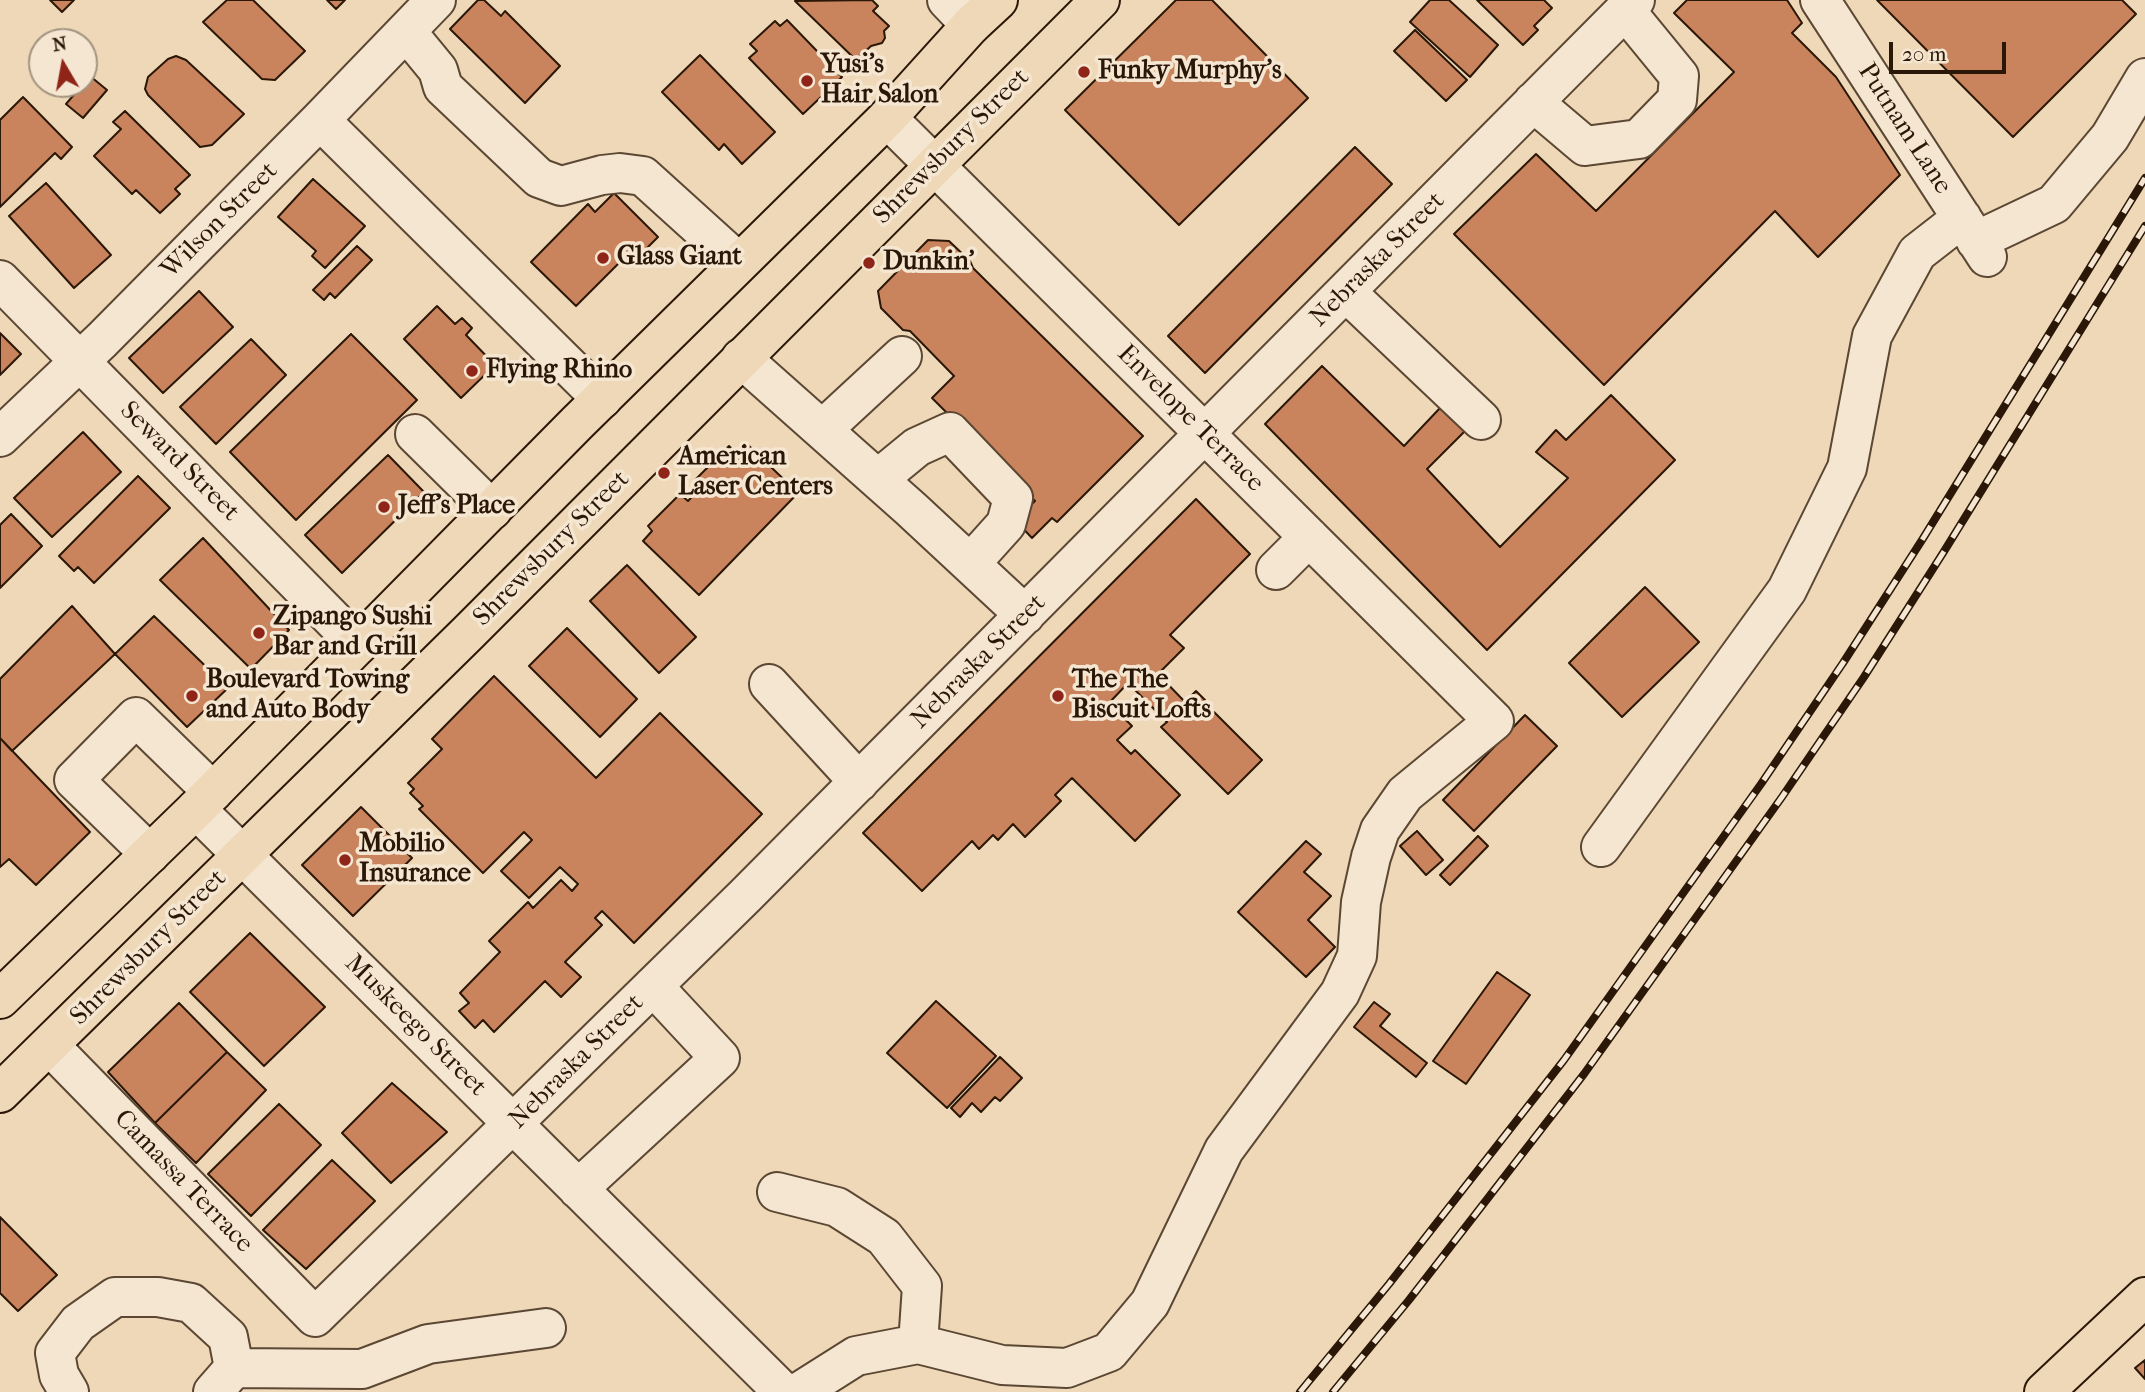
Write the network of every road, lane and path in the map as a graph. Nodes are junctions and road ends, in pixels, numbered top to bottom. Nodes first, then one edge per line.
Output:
1 (436, 0) edge
2 (1100, 0) edge
3 (1821, 0) edge
4 (1630, 5) edge
5 (972, 8) edge
6 (406, 32) junction
7 (2145, 78) edge
8 (1533, 103) junction
9 (887, 118) junction
10 (320, 120) junction
11 (935, 165) junction
12 (1975, 239) junction
13 (738, 262) junction
14 (0, 280) edge
15 (1346, 292) junction
16 (902, 356) dead end
17 (741, 358) junction
18 (80, 362) junction
19 (601, 399) junction
20 (1480, 420) dead end
21 (822, 430) junction
22 (415, 434) dead end
23 (1205, 434) junction
24 (0, 437) edge
25 (878, 479) junction
26 (492, 510) junction
27 (1309, 537) junction
28 (971, 564) junction
29 (1276, 570) dead end
30 (1025, 615) junction
31 (358, 645) junction
32 (769, 684) dead end
33 (859, 782) junction
34 (204, 801) junction
35 (1601, 847) dead end
36 (150, 854) junction
37 (243, 855) junction
38 (653, 986) junction
39 (4, 989) edge
40 (50, 1046) junction
41 (0, 1093) edge
42 (514, 1125) junction
43 (578, 1189) junction
44 (777, 1192) dead end
45 (2145, 1297) edge
46 (315, 1317) joint
47 (546, 1328) dead end
48 (918, 1344) junction
49 (224, 1380) edge
50 (69, 1392) edge
51 (783, 1392) edge
52 (799, 1392) edge
53 (2044, 1392) edge

1 - 6 street, Wilson Street
2 - 11 main road, Shrewsbury Street
3 - 12 street, Putnam Lane
4 - 8 street, Nebraska Street
4 - 8 street
5 - 9 main road
6 - 10 street, Wilson Street
6 - 13 street
7 - 12 street
8 - 15 street, Nebraska Street
9 - 11 street, Envelope Terrace
9 - 13 main road
10 - 18 street, Wilson Street
10 - 19 street
11 - 17 main road, Shrewsbury Street
11 - 23 street, Envelope Terrace
12 - 35 street
13 - 19 main road
14 - 18 street, Seward Street
15 - 20 street
15 - 23 street, Nebraska Street
16 - 21 street
17 - 21 street
17 - 37 main road, Shrewsbury Street
18 - 24 street, Wilson Street
18 - 31 street, Seward Street
19 - 26 main road
21 - 25 street
22 - 26 street
23 - 27 street, Envelope Terrace
23 - 30 street, Nebraska Street
25 - 28 street
25 - 28 street
26 - 31 main road
27 - 29 street
27 - 48 street, Envelope Terrace
28 - 30 street
30 - 33 street, Nebraska Street
31 - 34 main road
32 - 33 street
33 - 38 street, Nebraska Street
34 - 36 main road
34 - 36 street, Muskeego Street
34 - 37 street, Muskeego Street
36 - 39 main road
37 - 40 main road, Shrewsbury Street
37 - 42 street, Muskeego Street
38 - 42 street, Nebraska Street
38 - 43 street
40 - 41 main road, Shrewsbury Street
40 - 46 street, Camassa Terrace
42 - 43 street, Muskeego Street
42 - 46 street, Nebraska Street
43 - 51 street, Muskeego Street
44 - 48 street
45 - 53 main road
47 - 49 street
48 - 52 street
49 - 50 street

